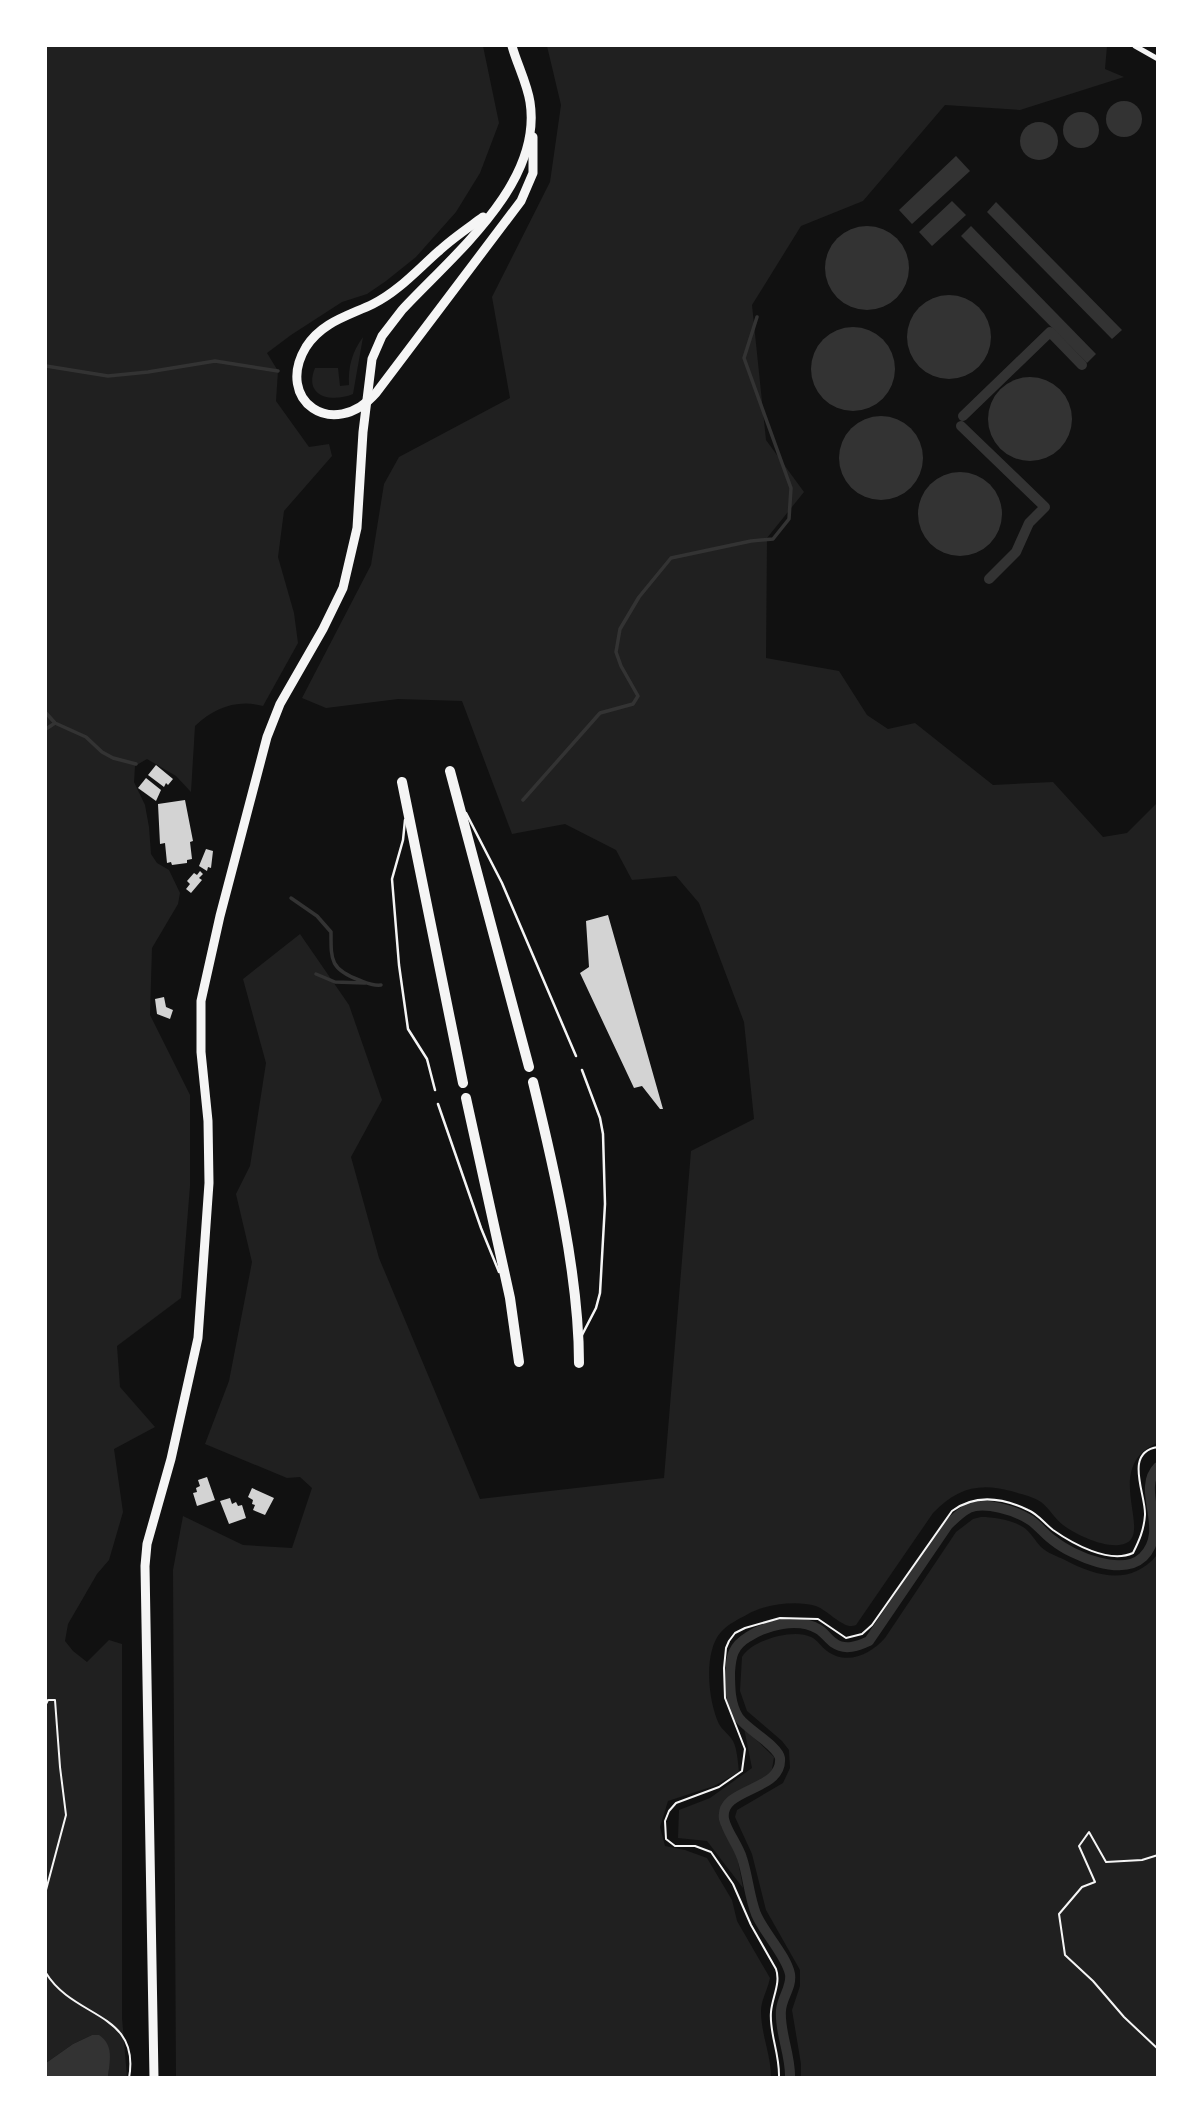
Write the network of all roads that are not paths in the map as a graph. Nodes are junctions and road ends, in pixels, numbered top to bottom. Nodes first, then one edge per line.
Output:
1 (512, 46) edge
2 (1135, 46) edge
3 (1157, 59) edge
4 (531, 124) junction
5 (498, 206) junction
6 (450, 771) dead end
7 (402, 782) dead end
8 (454, 789) junction
9 (405, 795) junction
10 (576, 1056) dead end
11 (529, 1067) dead end
12 (582, 1070) dead end
13 (533, 1082) dead end
14 (463, 1083) dead end
15 (435, 1090) dead end
16 (466, 1097) dead end
17 (438, 1104) dead end
18 (510, 1298) junction
19 (579, 1341) junction
20 (519, 1362) dead end
21 (579, 1363) dead end
22 (154, 2077) edge

1 - 4 main road
2 - 3 street
4 - 5 main road
4 - 5 main road
5 - 22 main road
6 - 8 highway
7 - 9 highway
8 - 10 lane
8 - 11 highway
9 - 14 highway
9 - 15 lane
12 - 19 lane
13 - 19 highway
16 - 18 highway
17 - 18 lane
18 - 20 highway
19 - 21 highway

